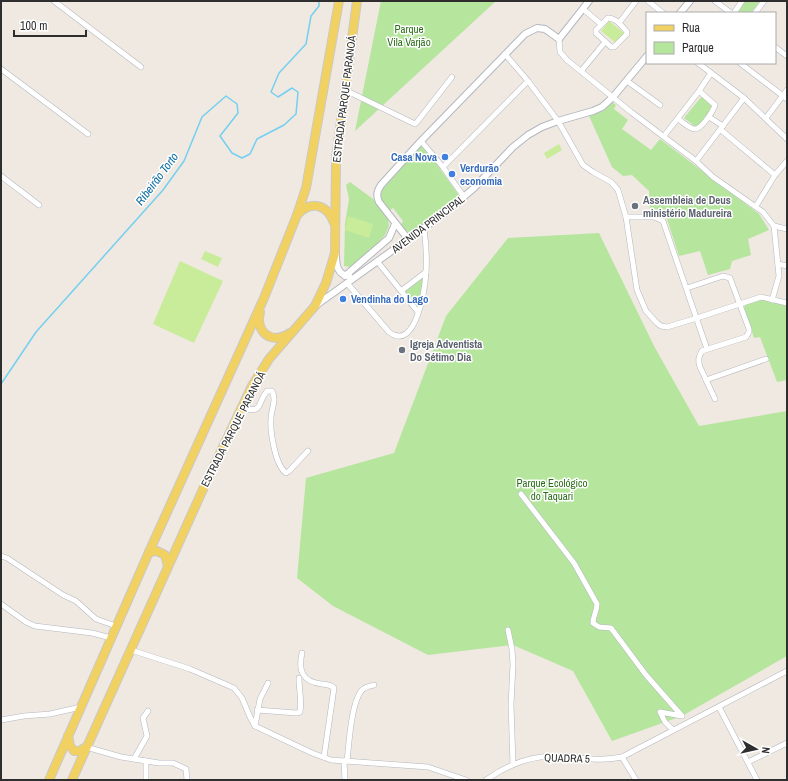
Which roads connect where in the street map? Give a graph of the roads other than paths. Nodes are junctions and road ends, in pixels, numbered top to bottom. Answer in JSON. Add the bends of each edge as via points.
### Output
{"nodes":[{"id":1,"x":54,"y":1,"type":"edge"},
{"id":2,"x":339,"y":1,"type":"edge"},
{"id":3,"x":357,"y":1,"type":"edge"},
{"id":4,"x":589,"y":1,"type":"edge"},
{"id":5,"x":636,"y":1,"type":"edge"},
{"id":6,"x":648,"y":1,"type":"edge"},
{"id":7,"x":690,"y":1,"type":"edge"},
{"id":8,"x":715,"y":1,"type":"edge"},
{"id":9,"x":742,"y":1,"type":"edge"},
{"id":10,"x":764,"y":1,"type":"edge"},
{"id":11,"x":583,"y":9,"type":"junction"},
{"id":12,"x":662,"y":12,"type":"edge"},
{"id":13,"x":681,"y":12,"type":"edge"},
{"id":14,"x":731,"y":12,"type":"edge"},
{"id":15,"x":733,"y":12,"type":"edge"},
{"id":16,"x":757,"y":12,"type":"edge"},
{"id":17,"x":619,"y":23,"type":"junction"},
{"id":18,"x":601,"y":24,"type":"junction"},
{"id":19,"x":559,"y":39,"type":"junction"},
{"id":20,"x":605,"y":42,"type":"junction"},
{"id":21,"x":776,"y":48,"type":"edge"},
{"id":22,"x":505,"y":54,"type":"junction"},
{"id":23,"x":787,"y":56,"type":"edge"},
{"id":24,"x":646,"y":57,"type":"edge"},
{"id":25,"x":699,"y":64,"type":"edge"},
{"id":26,"x":741,"y":64,"type":"edge"},
{"id":27,"x":141,"y":67,"type":"dead end"},
{"id":28,"x":1,"y":69,"type":"edge"},
{"id":29,"x":582,"y":70,"type":"junction"},
{"id":30,"x":711,"y":73,"type":"junction"},
{"id":31,"x":452,"y":77,"type":"dead end"},
{"id":32,"x":528,"y":81,"type":"junction"},
{"id":33,"x":627,"y":81,"type":"junction"},
{"id":34,"x":345,"y":90,"type":"junction"},
{"id":35,"x":787,"y":90,"type":"edge"},
{"id":36,"x":699,"y":91,"type":"junction"},
{"id":37,"x":613,"y":97,"type":"junction"},
{"id":38,"x":744,"y":98,"type":"junction"},
{"id":39,"x":785,"y":98,"type":"edge"},
{"id":40,"x":660,"y":105,"type":"dead end"},
{"id":41,"x":709,"y":117,"type":"junction"},
{"id":42,"x":766,"y":118,"type":"junction"},
{"id":43,"x":678,"y":119,"type":"junction"},
{"id":44,"x":558,"y":121,"type":"junction"},
{"id":45,"x":722,"y":128,"type":"junction"},
{"id":46,"x":88,"y":134,"type":"dead end"},
{"id":47,"x":664,"y":136,"type":"junction"},
{"id":48,"x":787,"y":139,"type":"edge"},
{"id":49,"x":422,"y":141,"type":"junction"},
{"id":50,"x":696,"y":161,"type":"junction"},
{"id":51,"x":787,"y":161,"type":"edge"},
{"id":52,"x":443,"y":167,"type":"junction"},
{"id":53,"x":775,"y":175,"type":"junction"},
{"id":54,"x":1,"y":176,"type":"edge"},
{"id":55,"x":464,"y":197,"type":"junction"},
{"id":56,"x":39,"y":205,"type":"dead end"},
{"id":57,"x":756,"y":206,"type":"junction"},
{"id":58,"x":297,"y":215,"type":"junction"},
{"id":59,"x":626,"y":217,"type":"junction"},
{"id":60,"x":395,"y":224,"type":"junction"},
{"id":61,"x":774,"y":226,"type":"junction"},
{"id":62,"x":336,"y":227,"type":"junction"},
{"id":63,"x":424,"y":229,"type":"junction"},
{"id":64,"x":787,"y":229,"type":"edge"},
{"id":65,"x":408,"y":239,"type":"junction"},
{"id":66,"x":335,"y":253,"type":"junction"},
{"id":67,"x":377,"y":261,"type":"junction"},
{"id":68,"x":778,"y":264,"type":"junction"},
{"id":69,"x":787,"y":266,"type":"edge"},
{"id":70,"x":426,"y":272,"type":"junction"},
{"id":71,"x":345,"y":276,"type":"junction"},
{"id":72,"x":355,"y":277,"type":"junction"},
{"id":73,"x":347,"y":283,"type":"junction"},
{"id":74,"x":687,"y":288,"type":"junction"},
{"id":75,"x":401,"y":291,"type":"junction"},
{"id":76,"x":264,"y":298,"type":"junction"},
{"id":77,"x":772,"y":300,"type":"junction"},
{"id":78,"x":787,"y":303,"type":"edge"},
{"id":79,"x":739,"y":304,"type":"junction"},
{"id":80,"x":315,"y":306,"type":"junction"},
{"id":81,"x":418,"y":312,"type":"junction"},
{"id":82,"x":697,"y":318,"type":"junction"},
{"id":83,"x":296,"y":329,"type":"junction"},
{"id":84,"x":707,"y":349,"type":"junction"},
{"id":85,"x":766,"y":359,"type":"dead end"},
{"id":86,"x":706,"y":380,"type":"junction"},
{"id":87,"x":715,"y":400,"type":"dead end"},
{"id":88,"x":241,"y":408,"type":"junction"},
{"id":89,"x":308,"y":451,"type":"dead end"},
{"id":90,"x":521,"y":494,"type":"dead end"},
{"id":91,"x":149,"y":552,"type":"junction"},
{"id":92,"x":1,"y":556,"type":"edge"},
{"id":93,"x":168,"y":566,"type":"junction"},
{"id":94,"x":1,"y":604,"type":"edge"},
{"id":95,"x":116,"y":626,"type":"junction"},
{"id":96,"x":508,"y":630,"type":"dead end"},
{"id":97,"x":111,"y":638,"type":"junction"},
{"id":98,"x":131,"y":650,"type":"junction"},
{"id":99,"x":302,"y":653,"type":"dead end"},
{"id":100,"x":787,"y":671,"type":"edge"},
{"id":101,"x":299,"y":678,"type":"dead end"},
{"id":102,"x":268,"y":683,"type":"dead end"},
{"id":103,"x":374,"y":685,"type":"dead end"},
{"id":104,"x":81,"y":706,"type":"junction"},
{"id":105,"x":719,"y":707,"type":"junction"},
{"id":106,"x":257,"y":710,"type":"junction"},
{"id":107,"x":148,"y":711,"type":"dead end"},
{"id":108,"x":1,"y":720,"type":"edge"},
{"id":109,"x":255,"y":726,"type":"junction"},
{"id":110,"x":673,"y":730,"type":"junction"},
{"id":111,"x":68,"y":735,"type":"junction"},
{"id":112,"x":787,"y":743,"type":"edge"},
{"id":113,"x":86,"y":748,"type":"junction"},
{"id":114,"x":324,"y":757,"type":"junction"},
{"id":115,"x":622,"y":757,"type":"junction"},
{"id":116,"x":134,"y":759,"type":"junction"},
{"id":117,"x":146,"y":761,"type":"junction"},
{"id":118,"x":346,"y":761,"type":"junction"},
{"id":119,"x":748,"y":762,"type":"junction"},
{"id":120,"x":513,"y":764,"type":"junction"},
{"id":121,"x":49,"y":780,"type":"edge"},
{"id":122,"x":72,"y":780,"type":"edge"},
{"id":123,"x":146,"y":780,"type":"edge"},
{"id":124,"x":187,"y":780,"type":"edge"},
{"id":125,"x":345,"y":780,"type":"edge"},
{"id":126,"x":466,"y":780,"type":"edge"},
{"id":127,"x":486,"y":780,"type":"edge"},
{"id":128,"x":636,"y":780,"type":"edge"},
{"id":129,"x":758,"y":780,"type":"edge"}],
"edges":[{"from":1,"to":27,"type":"street"},
{"from":2,"to":58,"type":"main road","name":"ESTRADA PARQUE PARANOÁ","via":[[306,188]]},
{"from":3,"to":34,"type":"main road","name":"ESTRADA PARQUE PARANOÁ"},
{"from":4,"to":11,"type":"street"},
{"from":5,"to":17,"type":"street"},
{"from":6,"to":12,"type":"street"},
{"from":7,"to":13,"type":"street"},
{"from":8,"to":14,"type":"street"},
{"from":9,"to":15,"type":"street"},
{"from":10,"to":16,"type":"street"},
{"from":11,"to":18,"type":"street"},
{"from":11,"to":19,"type":"street"},
{"from":17,"to":18,"type":"street","via":[[610,17]]},
{"from":17,"to":20,"type":"street","via":[[627,33],[614,47]]},
{"from":18,"to":20,"type":"street","via":[[596,33]]},
{"from":19,"to":22,"type":"street","via":[[545,29],[537,28],[525,34]]},
{"from":19,"to":29,"type":"street","via":[[560,52]]},
{"from":20,"to":29,"type":"street"},
{"from":21,"to":23,"type":"street"},
{"from":22,"to":32,"type":"street"},
{"from":22,"to":49,"type":"street"},
{"from":24,"to":33,"type":"street","name":"AVENIDA PRINCIPAL"},
{"from":25,"to":30,"type":"street"},
{"from":26,"to":39,"type":"street"},
{"from":28,"to":46,"type":"street"},
{"from":29,"to":37,"type":"street"},
{"from":30,"to":36,"type":"street"},
{"from":30,"to":38,"type":"street"},
{"from":31,"to":34,"type":"street","via":[[415,124]]},
{"from":32,"to":44,"type":"street"},
{"from":32,"to":52,"type":"street"},
{"from":33,"to":37,"type":"street","name":"AVENIDA PRINCIPAL"},
{"from":33,"to":40,"type":"street"},
{"from":34,"to":62,"type":"main road","name":"ESTRADA PARQUE PARANOÁ","via":[[336,159]]},
{"from":35,"to":39,"type":"street"},
{"from":36,"to":41,"type":"street","via":[[715,105]]},
{"from":36,"to":43,"type":"street"},
{"from":37,"to":44,"type":"street","name":"AVENIDA PRINCIPAL","via":[[598,110]]},
{"from":37,"to":47,"type":"street"},
{"from":38,"to":42,"type":"street"},
{"from":38,"to":45,"type":"street"},
{"from":39,"to":42,"type":"street"},
{"from":41,"to":43,"type":"street","via":[[700,128],[695,129]]},
{"from":41,"to":45,"type":"street"},
{"from":42,"to":48,"type":"street"},
{"from":43,"to":47,"type":"street"},
{"from":44,"to":55,"type":"street","name":"AVENIDA PRINCIPAL","via":[[535,130],[513,147]]},
{"from":44,"to":59,"type":"street","via":[[583,165],[611,182],[618,190]]},
{"from":45,"to":50,"type":"street"},
{"from":45,"to":53,"type":"street"},
{"from":47,"to":50,"type":"street"},
{"from":49,"to":52,"type":"street"},
{"from":49,"to":60,"type":"street","via":[[378,191],[379,202]]},
{"from":50,"to":57,"type":"street","via":[[729,189]]},
{"from":51,"to":53,"type":"street"},
{"from":52,"to":55,"type":"street"},
{"from":53,"to":57,"type":"street"},
{"from":54,"to":56,"type":"street"},
{"from":55,"to":63,"type":"street","name":"AVENIDA PRINCIPAL"},
{"from":57,"to":61,"type":"street"},
{"from":58,"to":62,"type":"main road","via":[[304,208],[320,206],[330,213]]},
{"from":58,"to":76,"type":"main road","name":"ESTRADA PARQUE PARANOÁ"},
{"from":59,"to":74,"type":"street","via":[[654,217],[663,220]]},
{"from":59,"to":82,"type":"street","via":[[637,290],[650,316],[661,326],[667,327]]},
{"from":60,"to":65,"type":"street"},
{"from":60,"to":71,"type":"street","via":[[389,238]]},
{"from":61,"to":64,"type":"street"},
{"from":61,"to":68,"type":"street"},
{"from":62,"to":66,"type":"main road","name":"ESTRADA PARQUE PARANOÁ"},
{"from":63,"to":65,"type":"street","name":"AVENIDA PRINCIPAL"},
{"from":63,"to":70,"type":"street","via":[[427,250]]},
{"from":65,"to":67,"type":"street","name":"AVENIDA PRINCIPAL"},
{"from":66,"to":71,"type":"street","via":[[336,266]]},
{"from":66,"to":80,"type":"main road","name":"ESTRADA PARQUE PARANOÁ","via":[[326,283]]},
{"from":67,"to":72,"type":"street","name":"AVENIDA PRINCIPAL"},
{"from":67,"to":75,"type":"street"},
{"from":68,"to":69,"type":"street"},
{"from":68,"to":77,"type":"street","via":[[778,281]]},
{"from":70,"to":75,"type":"street"},
{"from":70,"to":81,"type":"street"},
{"from":71,"to":72,"type":"street"},
{"from":72,"to":73,"type":"street","name":"AVENIDA PRINCIPAL"},
{"from":73,"to":80,"type":"street","name":"AVENIDA PRINCIPAL"},
{"from":73,"to":81,"type":"street","via":[[392,334],[402,336],[410,331]]},
{"from":74,"to":79,"type":"street","via":[[728,276]]},
{"from":74,"to":82,"type":"street"},
{"from":75,"to":81,"type":"street"},
{"from":76,"to":83,"type":"main road","via":[[259,323],[264,334],[280,338]]},
{"from":76,"to":91,"type":"main road","name":"ESTRADA PARQUE PARANOÁ"},
{"from":77,"to":78,"type":"street"},
{"from":77,"to":79,"type":"street","via":[[761,297]]},
{"from":79,"to":82,"type":"street"},
{"from":79,"to":84,"type":"street","via":[[748,335]]},
{"from":80,"to":83,"type":"main road","name":"ESTRADA PARQUE PARANOÁ"},
{"from":82,"to":84,"type":"street"},
{"from":83,"to":88,"type":"main road","name":"ESTRADA PARQUE PARANOÁ","via":[[269,359]]},
{"from":84,"to":86,"type":"street","via":[[702,351],[698,361]]},
{"from":85,"to":86,"type":"street"},
{"from":86,"to":87,"type":"street"},
{"from":88,"to":89,"type":"street","via":[[255,410],[267,391],[272,391],[275,396],[271,418],[272,430],[282,470],[286,473],[289,471]]},
{"from":88,"to":93,"type":"main road","name":"ESTRADA PARQUE PARANOÁ"},
{"from":90,"to":110,"type":"street","via":[[574,563],[597,604],[593,623],[599,627],[610,628],[682,716],[660,712]]},
{"from":91,"to":93,"type":"main road","via":[[157,551],[165,555]]},
{"from":91,"to":95,"type":"main road","name":"ESTRADA PARQUE PARANOÁ"},
{"from":92,"to":95,"type":"street","via":[[76,601],[96,619]]},
{"from":93,"to":98,"type":"main road","name":"ESTRADA PARQUE PARANOÁ"},
{"from":94,"to":97,"type":"street","via":[[35,626]]},
{"from":95,"to":97,"type":"main road","name":"ESTRADA PARQUE PARANOÁ"},
{"from":96,"to":120,"type":"street","via":[[513,664]]},
{"from":97,"to":104,"type":"main road","name":"ESTRADA PARQUE PARANOÁ"},
{"from":98,"to":109,"type":"street","via":[[234,688],[242,698]]},
{"from":98,"to":113,"type":"main road","name":"ESTRADA PARQUE PARANOÁ"},
{"from":99,"to":114,"type":"street","via":[[300,666],[308,680],[334,688]]},
{"from":100,"to":105,"type":"street"},
{"from":101,"to":106,"type":"street","via":[[302,704],[300,712]]},
{"from":102,"to":106,"type":"street"},
{"from":103,"to":118,"type":"street","via":[[361,691],[355,705]]},
{"from":104,"to":108,"type":"street","via":[[50,714]]},
{"from":104,"to":111,"type":"main road","name":"ESTRADA PARQUE PARANOÁ"},
{"from":105,"to":110,"type":"street"},
{"from":105,"to":119,"type":"street"},
{"from":106,"to":109,"type":"street"},
{"from":107,"to":116,"type":"street","via":[[143,718],[146,739]]},
{"from":109,"to":114,"type":"street"},
{"from":110,"to":115,"type":"street"},
{"from":111,"to":113,"type":"main road","via":[[72,749],[77,752]]},
{"from":111,"to":121,"type":"main road","name":"ESTRADA PARQUE PARANOÁ"},
{"from":112,"to":119,"type":"street"},
{"from":113,"to":116,"type":"street"},
{"from":113,"to":122,"type":"main road","name":"ESTRADA PARQUE PARANOÁ"},
{"from":114,"to":118,"type":"street"},
{"from":115,"to":120,"type":"street","name":"QUADRA 5","via":[[607,760],[549,756]]},
{"from":115,"to":128,"type":"street"},
{"from":116,"to":117,"type":"street"},
{"from":117,"to":123,"type":"street"},
{"from":117,"to":124,"type":"street","via":[[173,763],[183,767],[186,769]]},
{"from":118,"to":125,"type":"street"},
{"from":118,"to":126,"type":"street","via":[[428,767]]},
{"from":119,"to":129,"type":"street"},
{"from":120,"to":127,"type":"street","name":"QUADRA 5"}]}
